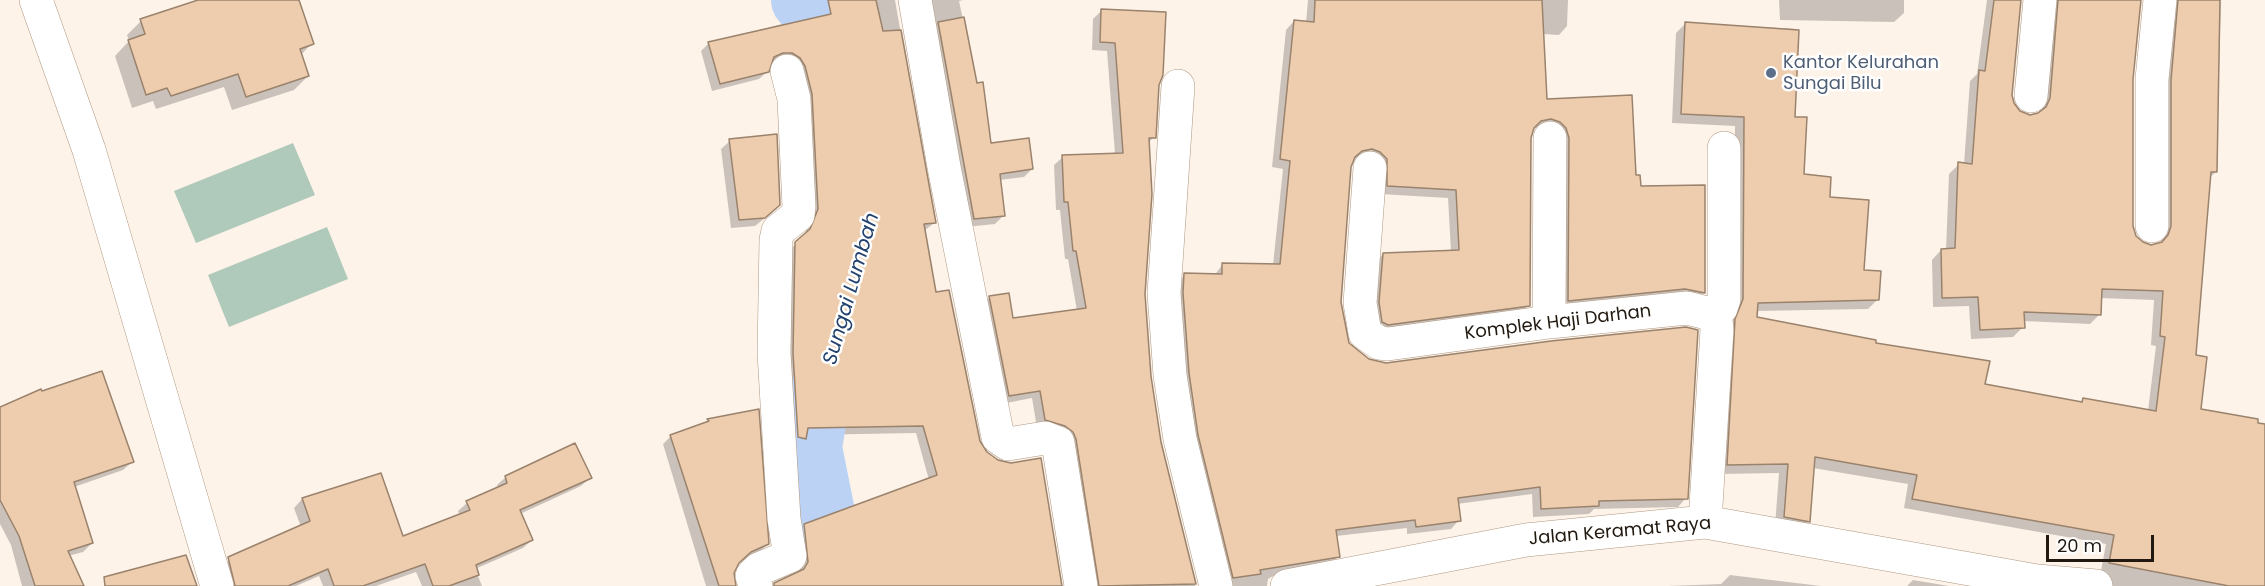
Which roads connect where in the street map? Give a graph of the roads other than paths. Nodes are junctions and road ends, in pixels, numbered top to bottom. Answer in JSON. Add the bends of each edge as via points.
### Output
{"nodes":[{"id":1,"x":36,"y":0,"type":"edge"},
{"id":2,"x":915,"y":0,"type":"edge"},
{"id":3,"x":2040,"y":0,"type":"edge"},
{"id":4,"x":2160,"y":0,"type":"edge"},
{"id":5,"x":787,"y":71,"type":"dead end"},
{"id":6,"x":1178,"y":86,"type":"dead end"},
{"id":7,"x":2031,"y":96,"type":"dead end"},
{"id":8,"x":1550,"y":138,"type":"dead end"},
{"id":9,"x":1724,"y":148,"type":"dead end"},
{"id":10,"x":1370,"y":168,"type":"dead end"},
{"id":11,"x":2152,"y":226,"type":"dead end"},
{"id":12,"x":1711,"y":314,"type":"junction"},
{"id":13,"x":1550,"y":322,"type":"junction"},
{"id":14,"x":1706,"y":522,"type":"junction"},
{"id":15,"x":217,"y":586,"type":"edge"},
{"id":16,"x":756,"y":586,"type":"edge"},
{"id":17,"x":1081,"y":586,"type":"edge"},
{"id":18,"x":1216,"y":586,"type":"edge"},
{"id":19,"x":1287,"y":586,"type":"edge"},
{"id":20,"x":2096,"y":586,"type":"edge"}],
"edges":[{"from":1,"to":15,"type":"street","via":[[89,150]]},
{"from":2,"to":17,"type":"street","via":[[998,437],[1008,444],[1045,438],[1058,443]]},
{"from":3,"to":7,"type":"street"},
{"from":4,"to":11,"type":"street","via":[[2152,79]]},
{"from":5,"to":16,"type":"street","via":[[794,99],[799,207],[798,215],[778,231],[776,240],[774,353],[784,519],[790,556],[759,569],[752,576]]},
{"from":6,"to":18,"type":"street","via":[[1164,293],[1170,375],[1180,439]]},
{"from":8,"to":13,"type":"street"},
{"from":9,"to":12,"type":"street","via":[[1724,299]]},
{"from":10,"to":13,"type":"street","name":"Komplek Haji Darhan","via":[[1360,303],[1365,333],[1373,340],[1388,344]]},
{"from":12,"to":13,"type":"street","name":"Komplek Haji Darhan","via":[[1687,308]]},
{"from":12,"to":14,"type":"street","via":[[1717,330]]},
{"from":14,"to":19,"type":"street","name":"Jalan Keramat Raya","via":[[1526,540]]},
{"from":14,"to":20,"type":"street","name":"Jalan Keramat Raya","via":[[2037,581]]}]}
